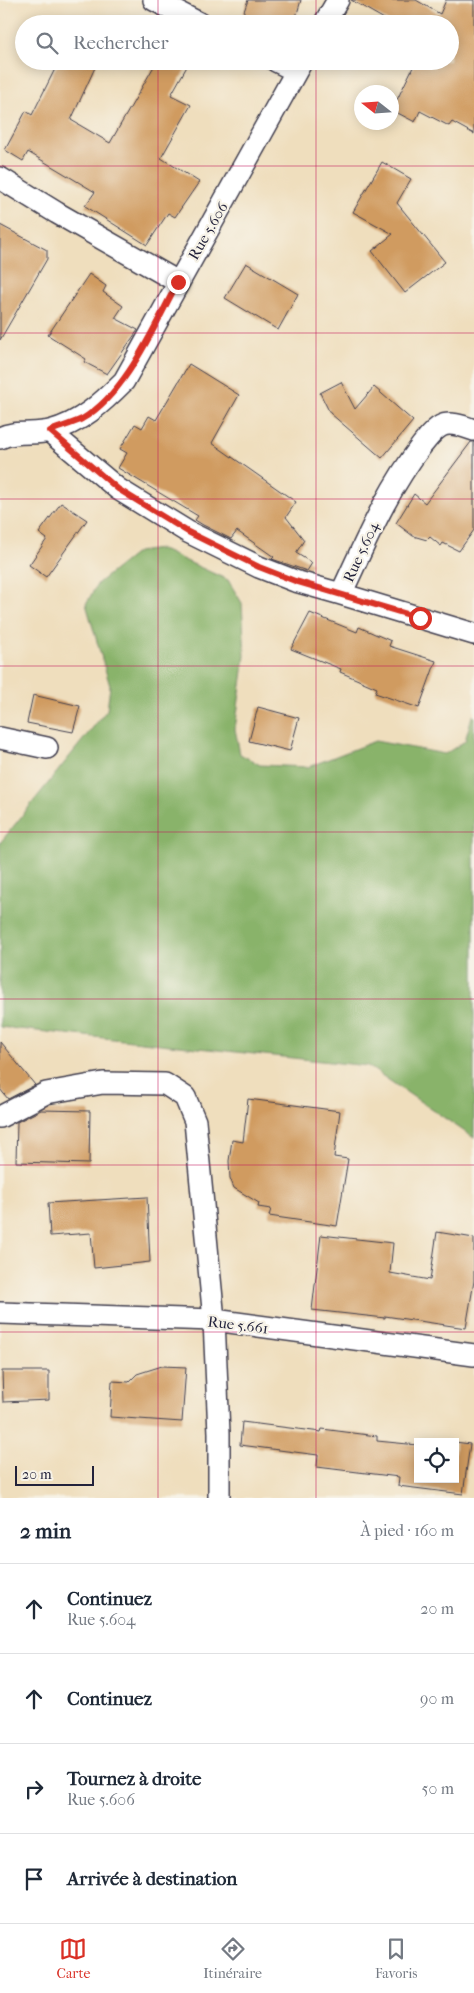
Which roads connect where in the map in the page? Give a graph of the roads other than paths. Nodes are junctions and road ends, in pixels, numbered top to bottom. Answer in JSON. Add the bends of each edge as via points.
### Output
{"nodes":[{"id":1,"x":154,"y":0,"type":"edge"},
{"id":2,"x":338,"y":0,"type":"edge"},
{"id":3,"x":183,"y":15,"type":"edge"},
{"id":4,"x":329,"y":15,"type":"edge"},
{"id":5,"x":297,"y":70,"type":"edge"},
{"id":6,"x":0,"y":178,"type":"edge"},
{"id":7,"x":178,"y":282,"type":"junction"},
{"id":8,"x":474,"y":430,"type":"edge"},
{"id":9,"x":50,"y":431,"type":"junction"},
{"id":10,"x":0,"y":438,"type":"edge"},
{"id":11,"x":341,"y":594,"type":"junction"},
{"id":12,"x":474,"y":634,"type":"edge"},
{"id":13,"x":0,"y":738,"type":"edge"},
{"id":14,"x":47,"y":748,"type":"dead end"},
{"id":15,"x":0,"y":1117,"type":"edge"},
{"id":16,"x":0,"y":1313,"type":"edge"},
{"id":17,"x":214,"y":1320,"type":"junction"},
{"id":18,"x":474,"y":1355,"type":"edge"},
{"id":19,"x":219,"y":1498,"type":"edge"}],
"edges":[{"from":1,"to":3,"type":"street"},
{"from":2,"to":4,"type":"street"},
{"from":5,"to":7,"type":"street","name":"Rue 5.606"},
{"from":6,"to":7,"type":"street"},
{"from":7,"to":9,"type":"street","name":"Rue 5.606","via":[[124,381],[82,419]]},
{"from":8,"to":11,"type":"street","name":"Rue 5.604","via":[[450,424],[433,431],[405,468]]},
{"from":9,"to":10,"type":"street","name":"Rue 5.606","via":[[9,434]]},
{"from":9,"to":11,"type":"street","via":[[118,489],[188,532],[259,567]]},
{"from":11,"to":12,"type":"street","name":"Rue 5.604"},
{"from":13,"to":14,"type":"street"},
{"from":15,"to":17,"type":"street","via":[[46,1093],[103,1083],[165,1084],[185,1097],[196,1120]]},
{"from":16,"to":17,"type":"street","name":"Rue 5.661"},
{"from":17,"to":18,"type":"street","name":"Rue 5.661"},
{"from":17,"to":19,"type":"street"}]}
